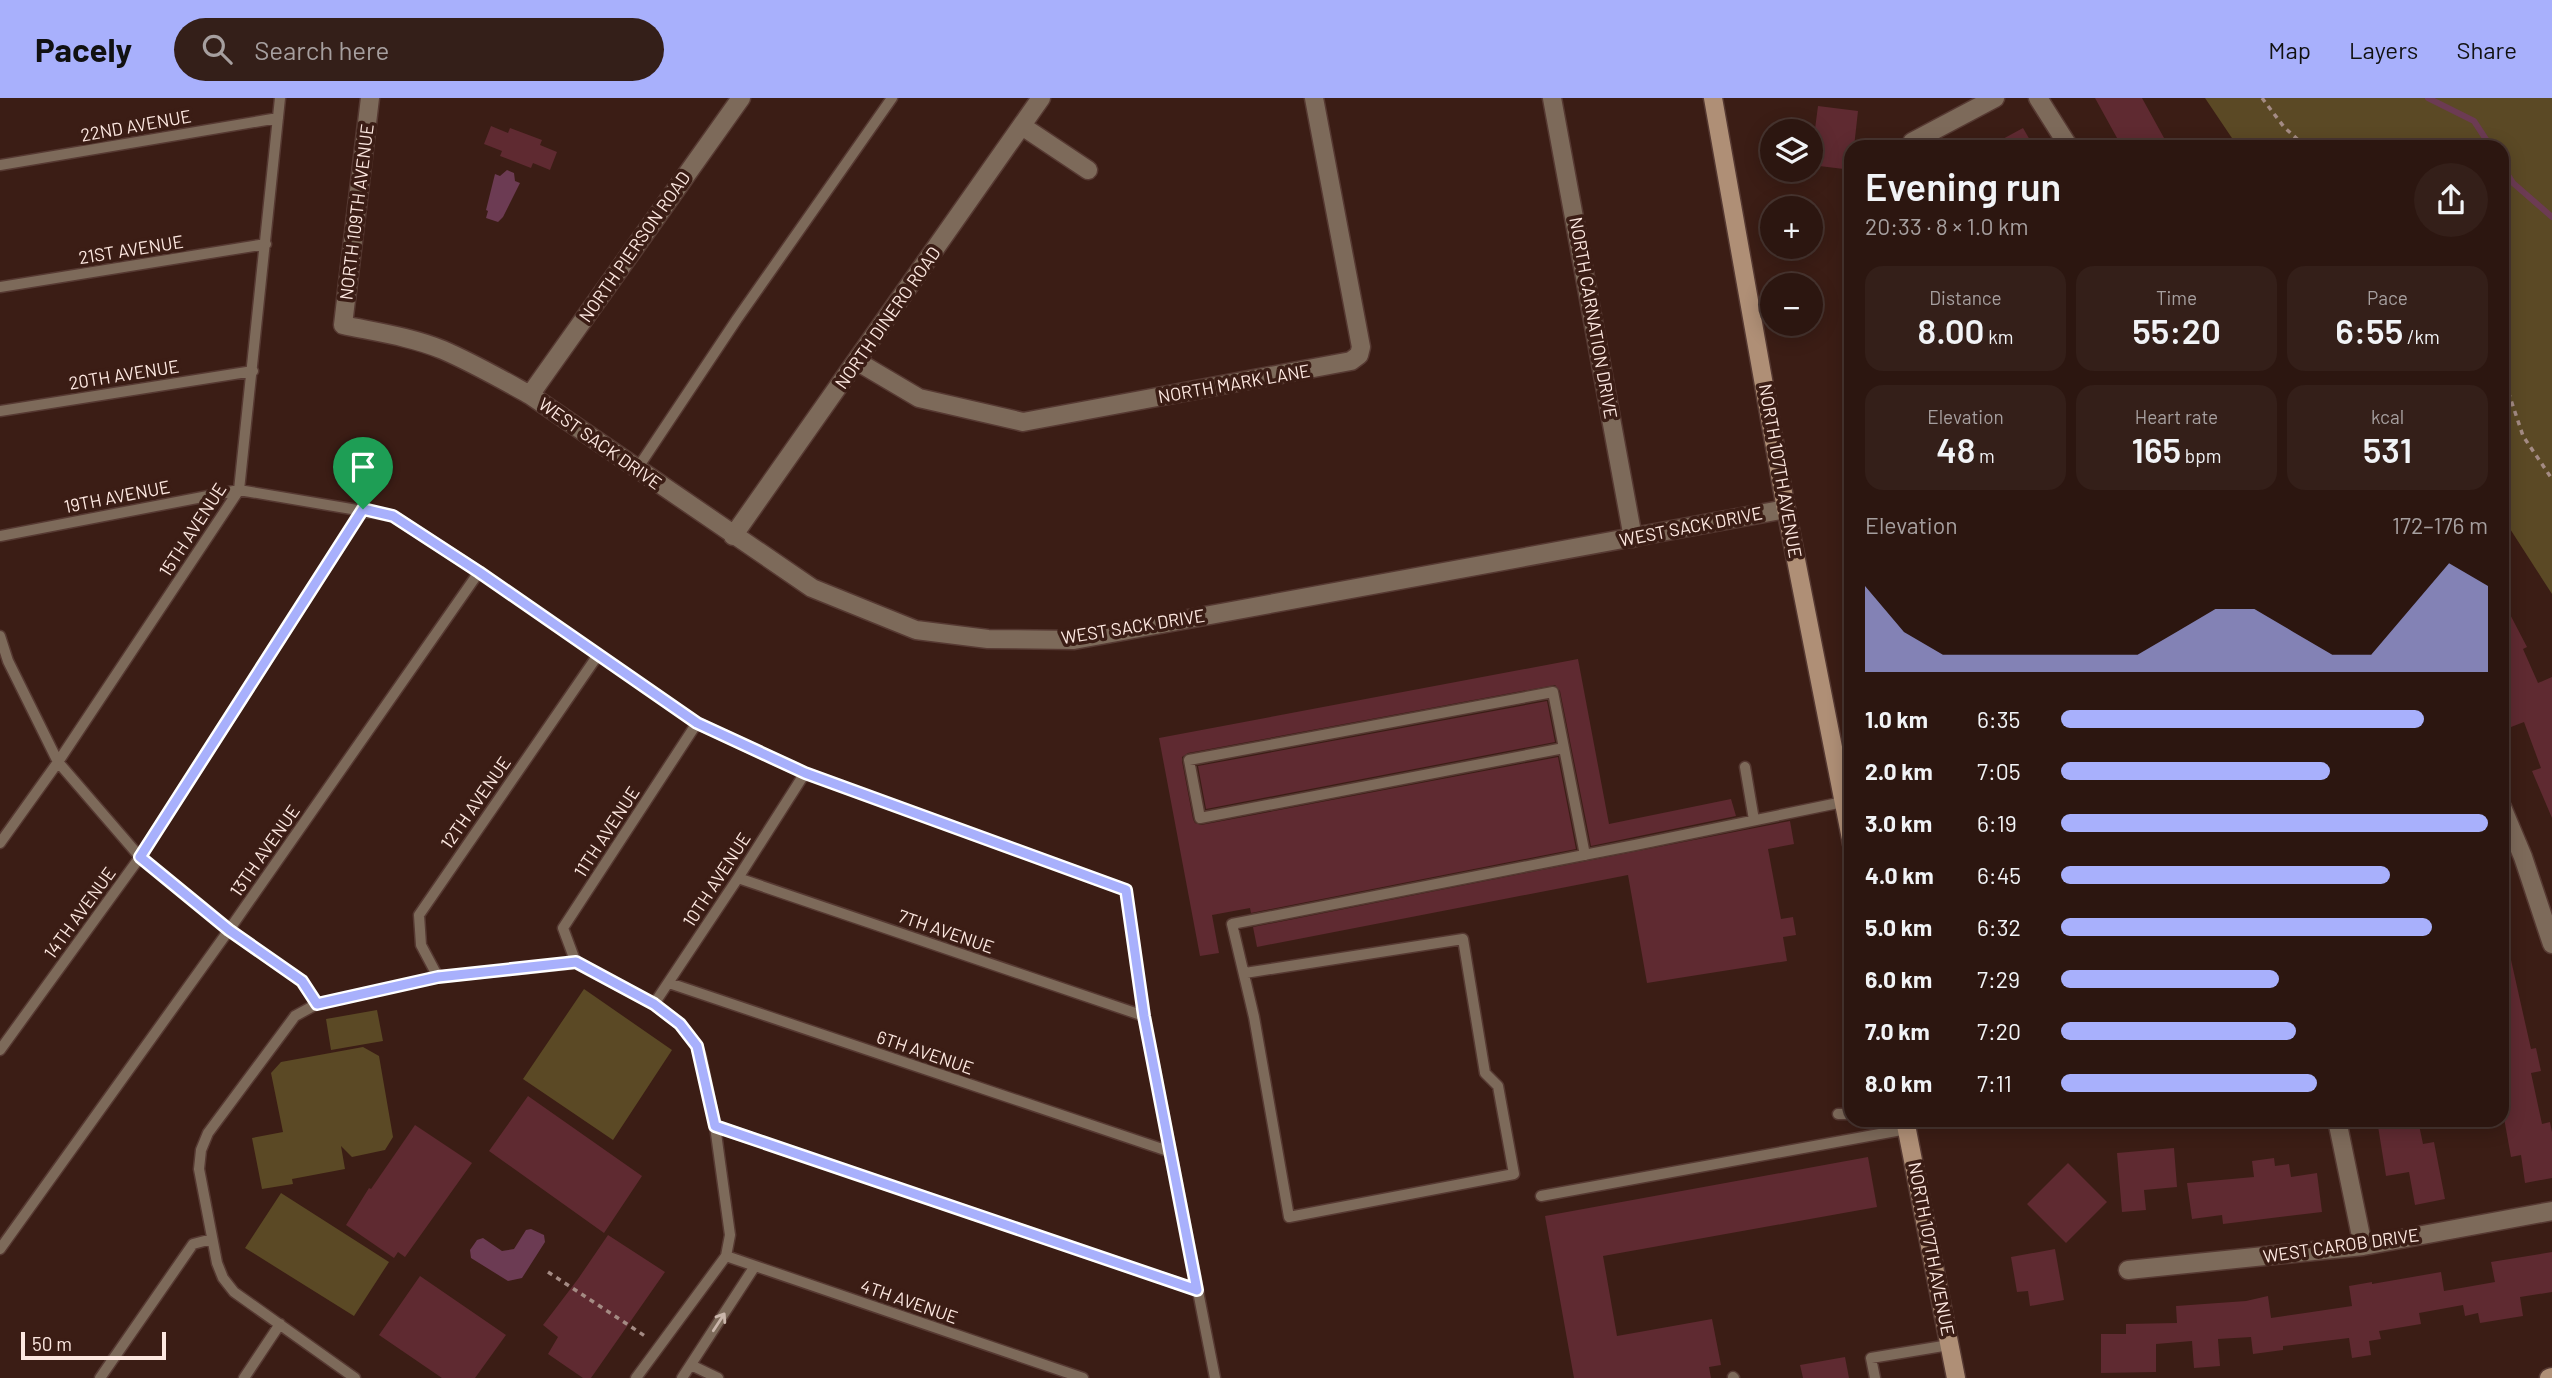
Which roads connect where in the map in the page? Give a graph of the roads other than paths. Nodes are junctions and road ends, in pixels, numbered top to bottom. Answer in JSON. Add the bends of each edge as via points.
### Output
{"nodes":[{"id":1,"x":280,"y":98,"type":"edge"},
{"id":2,"x":370,"y":98,"type":"edge"},
{"id":3,"x":741,"y":98,"type":"edge"},
{"id":4,"x":892,"y":98,"type":"edge"},
{"id":5,"x":1041,"y":98,"type":"edge"},
{"id":6,"x":1314,"y":98,"type":"edge"},
{"id":7,"x":1552,"y":98,"type":"edge"},
{"id":8,"x":1713,"y":98,"type":"edge"},
{"id":9,"x":1995,"y":98,"type":"edge"},
{"id":10,"x":2038,"y":98,"type":"edge"},
{"id":11,"x":278,"y":118,"type":"junction"},
{"id":12,"x":1022,"y":126,"type":"junction"},
{"id":13,"x":1916,"y":140,"type":"edge"},
{"id":14,"x":2065,"y":140,"type":"edge"},
{"id":15,"x":0,"y":165,"type":"edge"},
{"id":16,"x":1088,"y":170,"type":"dead end"},
{"id":17,"x":266,"y":244,"type":"junction"},
{"id":18,"x":0,"y":287,"type":"edge"},
{"id":19,"x":343,"y":325,"type":"joint"},
{"id":20,"x":858,"y":362,"type":"junction"},
{"id":21,"x":253,"y":371,"type":"junction"},
{"id":22,"x":530,"y":395,"type":"junction"},
{"id":23,"x":0,"y":411,"type":"edge"},
{"id":24,"x":637,"y":470,"type":"junction"},
{"id":25,"x":239,"y":490,"type":"junction"},
{"id":26,"x":363,"y":509,"type":"junction"},
{"id":27,"x":1786,"y":509,"type":"junction"},
{"id":28,"x":0,"y":536,"type":"edge"},
{"id":29,"x":733,"y":536,"type":"junction"},
{"id":30,"x":1633,"y":538,"type":"junction"},
{"id":31,"x":479,"y":572,"type":"junction"},
{"id":32,"x":0,"y":636,"type":"edge"},
{"id":33,"x":598,"y":655,"type":"junction"},
{"id":34,"x":697,"y":723,"type":"junction"},
{"id":35,"x":1564,"y":748,"type":"junction"},
{"id":36,"x":58,"y":762,"type":"junction"},
{"id":37,"x":1745,"y":767,"type":"dead end"},
{"id":38,"x":805,"y":773,"type":"junction"},
{"id":39,"x":1843,"y":802,"type":"junction"},
{"id":40,"x":1844,"y":807,"type":"edge"},
{"id":41,"x":1755,"y":820,"type":"junction"},
{"id":42,"x":2509,"y":823,"type":"edge"},
{"id":43,"x":0,"y":843,"type":"edge"},
{"id":44,"x":1585,"y":855,"type":"junction"},
{"id":45,"x":140,"y":857,"type":"junction"},
{"id":46,"x":738,"y":878,"type":"junction"},
{"id":47,"x":229,"y":930,"type":"junction"},
{"id":48,"x":2552,"y":944,"type":"edge"},
{"id":49,"x":576,"y":962,"type":"junction"},
{"id":50,"x":1245,"y":974,"type":"junction"},
{"id":51,"x":438,"y":977,"type":"junction"},
{"id":52,"x":669,"y":983,"type":"junction"},
{"id":53,"x":317,"y":1004,"type":"junction"},
{"id":54,"x":654,"y":1004,"type":"junction"},
{"id":55,"x":1144,"y":1016,"type":"junction"},
{"id":56,"x":0,"y":1049,"type":"edge"},
{"id":57,"x":1838,"y":1114,"type":"dead end"},
{"id":58,"x":1844,"y":1114,"type":"edge"},
{"id":59,"x":715,"y":1126,"type":"junction"},
{"id":60,"x":1896,"y":1127,"type":"edge"},
{"id":61,"x":1906,"y":1127,"type":"edge"},
{"id":62,"x":2338,"y":1127,"type":"edge"},
{"id":63,"x":1171,"y":1152,"type":"junction"},
{"id":64,"x":1541,"y":1196,"type":"dead end"},
{"id":65,"x":2552,"y":1211,"type":"edge"},
{"id":66,"x":212,"y":1239,"type":"junction"},
{"id":67,"x":2363,"y":1246,"type":"junction"},
{"id":68,"x":0,"y":1249,"type":"edge"},
{"id":69,"x":726,"y":1256,"type":"junction"},
{"id":70,"x":755,"y":1266,"type":"junction"},
{"id":71,"x":2128,"y":1270,"type":"dead end"},
{"id":72,"x":1197,"y":1290,"type":"junction"},
{"id":73,"x":280,"y":1324,"type":"junction"},
{"id":74,"x":1950,"y":1345,"type":"junction"},
{"id":75,"x":691,"y":1365,"type":"junction"},
{"id":76,"x":100,"y":1378,"type":"edge"},
{"id":77,"x":244,"y":1378,"type":"edge"},
{"id":78,"x":355,"y":1378,"type":"edge"},
{"id":79,"x":636,"y":1378,"type":"edge"},
{"id":80,"x":682,"y":1378,"type":"edge"},
{"id":81,"x":718,"y":1378,"type":"edge"},
{"id":82,"x":1083,"y":1378,"type":"edge"},
{"id":83,"x":1215,"y":1378,"type":"edge"},
{"id":84,"x":1875,"y":1378,"type":"edge"},
{"id":85,"x":1956,"y":1378,"type":"edge"}],
"edges":[{"from":1,"to":11,"type":"lane","name":"15TH AVENUE"},
{"from":2,"to":19,"type":"street","name":"NORTH 109TH AVENUE"},
{"from":3,"to":22,"type":"street","name":"NORTH PIERSON ROAD"},
{"from":4,"to":24,"type":"lane"},
{"from":5,"to":12,"type":"street","name":"NORTH DINERO ROAD"},
{"from":6,"to":20,"type":"street","name":"NORTH MARK LANE","via":[[1361,347],[1351,361],[1023,422],[919,398]]},
{"from":7,"to":30,"type":"street","name":"NORTH CARNATION DRIVE"},
{"from":8,"to":27,"type":"main road","name":"NORTH 107TH AVENUE"},
{"from":9,"to":13,"type":"street"},
{"from":10,"to":14,"type":"street"},
{"from":11,"to":15,"type":"lane","name":"22ND AVENUE"},
{"from":11,"to":17,"type":"lane","name":"15TH AVENUE"},
{"from":12,"to":16,"type":"street"},
{"from":12,"to":20,"type":"street","name":"NORTH DINERO ROAD"},
{"from":17,"to":18,"type":"lane","name":"21ST AVENUE"},
{"from":17,"to":21,"type":"lane","name":"15TH AVENUE"},
{"from":19,"to":22,"type":"street","name":"WEST SACK DRIVE","via":[[441,349]]},
{"from":20,"to":29,"type":"street","name":"NORTH DINERO ROAD"},
{"from":21,"to":23,"type":"lane","name":"20TH AVENUE"},
{"from":21,"to":25,"type":"lane","name":"15TH AVENUE"},
{"from":22,"to":24,"type":"street","name":"WEST SACK DRIVE"},
{"from":24,"to":29,"type":"street","name":"WEST SACK DRIVE"},
{"from":25,"to":26,"type":"lane","name":"19TH AVENUE"},
{"from":25,"to":28,"type":"lane","name":"19TH AVENUE"},
{"from":25,"to":36,"type":"lane","name":"15TH AVENUE"},
{"from":26,"to":31,"type":"lane","name":"19TH AVENUE","via":[[393,516]]},
{"from":26,"to":45,"type":"lane","name":"14TH AVENUE"},
{"from":27,"to":30,"type":"street","name":"WEST SACK DRIVE"},
{"from":27,"to":39,"type":"main road","name":"NORTH 107TH AVENUE"},
{"from":29,"to":30,"type":"street","name":"WEST SACK DRIVE","via":[[812,588],[916,630],[988,639],[1074,640]]},
{"from":31,"to":33,"type":"lane","name":"19TH AVENUE"},
{"from":31,"to":47,"type":"lane","name":"13TH AVENUE"},
{"from":32,"to":36,"type":"lane"},
{"from":33,"to":34,"type":"lane","name":"19TH AVENUE"},
{"from":33,"to":51,"type":"lane","name":"12TH AVENUE","via":[[419,915],[421,945]]},
{"from":34,"to":38,"type":"lane","name":"19TH AVENUE"},
{"from":34,"to":49,"type":"lane","name":"11TH AVENUE","via":[[563,929]]},
{"from":35,"to":35,"type":"lane","via":[[1553,692],[1189,760],[1200,818]]},
{"from":35,"to":44,"type":"lane"},
{"from":36,"to":43,"type":"lane","name":"15TH AVENUE"},
{"from":36,"to":45,"type":"lane"},
{"from":37,"to":41,"type":"lane"},
{"from":38,"to":46,"type":"lane","name":"10TH AVENUE"},
{"from":38,"to":55,"type":"lane","name":"19TH AVENUE","via":[[1126,890]]},
{"from":39,"to":40,"type":"main road","name":"NORTH 107TH AVENUE"},
{"from":39,"to":41,"type":"lane"},
{"from":41,"to":44,"type":"lane"},
{"from":42,"to":48,"type":"street"},
{"from":44,"to":50,"type":"lane","via":[[1232,924]]},
{"from":45,"to":47,"type":"lane"},
{"from":45,"to":56,"type":"lane","name":"14TH AVENUE"},
{"from":46,"to":52,"type":"lane","name":"10TH AVENUE"},
{"from":46,"to":55,"type":"lane","name":"7TH AVENUE"},
{"from":47,"to":53,"type":"lane","via":[[302,981]]},
{"from":47,"to":68,"type":"lane","name":"13TH AVENUE"},
{"from":49,"to":51,"type":"lane"},
{"from":49,"to":54,"type":"lane"},
{"from":50,"to":50,"type":"lane","via":[[1289,1217],[1514,1174],[1498,1086],[1485,1073],[1463,939]]},
{"from":51,"to":53,"type":"lane"},
{"from":52,"to":54,"type":"lane","name":"10TH AVENUE"},
{"from":52,"to":63,"type":"lane","name":"6TH AVENUE"},
{"from":53,"to":66,"type":"lane","via":[[295,1016],[208,1133],[199,1170]]},
{"from":54,"to":59,"type":"lane","via":[[680,1024],[697,1046]]},
{"from":55,"to":63,"type":"lane"},
{"from":57,"to":58,"type":"lane"},
{"from":59,"to":69,"type":"lane","via":[[730,1235]]},
{"from":59,"to":72,"type":"lane"},
{"from":60,"to":64,"type":"lane"},
{"from":61,"to":74,"type":"main road","name":"NORTH 107TH AVENUE"},
{"from":62,"to":67,"type":"street"},
{"from":63,"to":72,"type":"lane"},
{"from":65,"to":67,"type":"street","name":"WEST CAROB DRIVE"},
{"from":66,"to":73,"type":"lane","via":[[223,1278],[234,1292]]},
{"from":66,"to":76,"type":"lane","via":[[193,1244]]},
{"from":67,"to":71,"type":"street","name":"WEST CAROB DRIVE"},
{"from":69,"to":70,"type":"lane","name":"4TH AVENUE"},
{"from":69,"to":79,"type":"lane"},
{"from":75,"to":70,"type":"lane","one_way":true},
{"from":70,"to":82,"type":"lane","name":"4TH AVENUE"},
{"from":72,"to":83,"type":"lane"},
{"from":73,"to":77,"type":"lane"},
{"from":73,"to":78,"type":"lane"},
{"from":74,"to":84,"type":"lane","via":[[1871,1358]]},
{"from":74,"to":85,"type":"main road","name":"NORTH 107TH AVENUE"},
{"from":75,"to":80,"type":"lane"},
{"from":75,"to":81,"type":"lane"}]}
